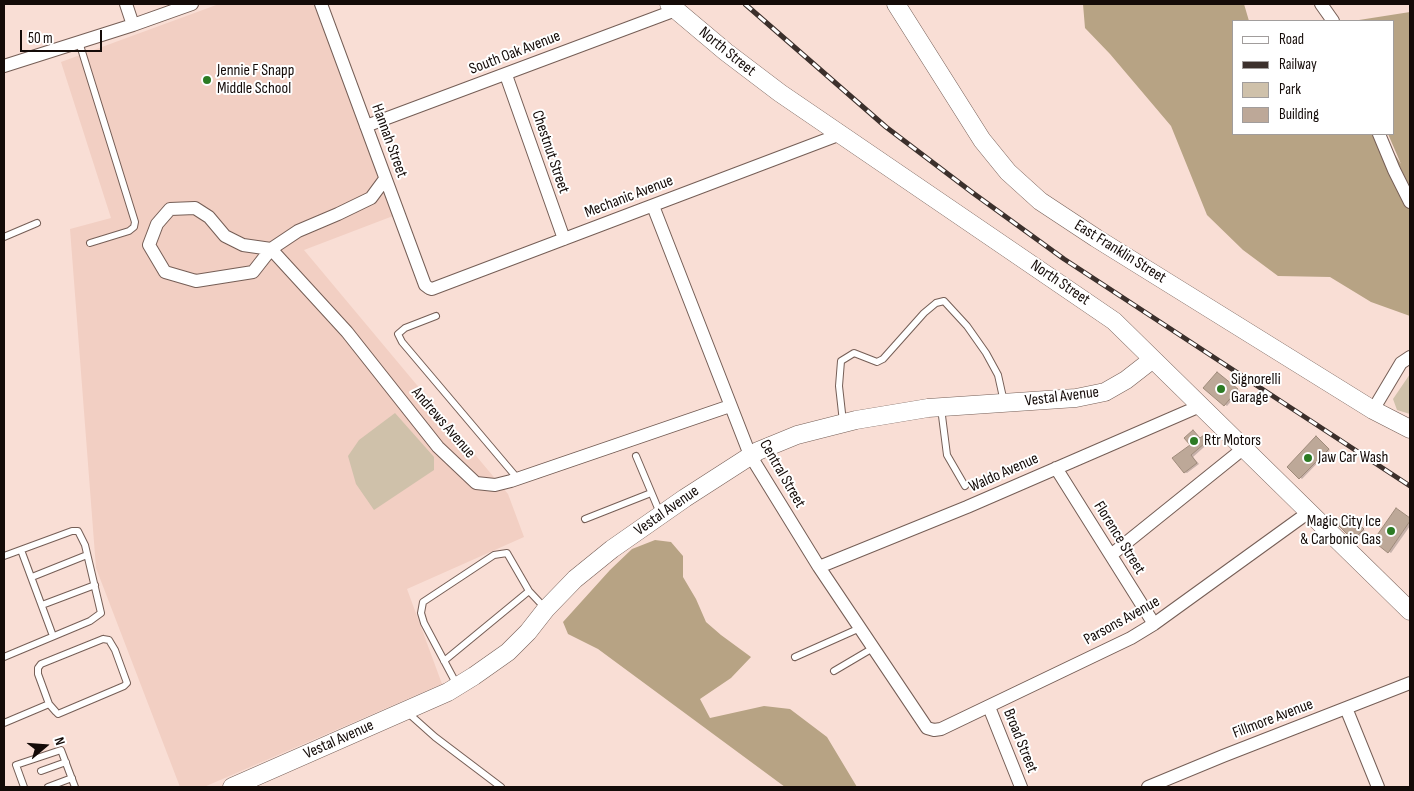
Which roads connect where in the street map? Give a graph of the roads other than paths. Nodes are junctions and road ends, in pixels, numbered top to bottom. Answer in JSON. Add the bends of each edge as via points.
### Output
{"nodes":[{"id":1,"x":126,"y":4,"type":"edge"},
{"id":2,"x":192,"y":4,"type":"edge"},
{"id":3,"x":321,"y":4,"type":"edge"},
{"id":4,"x":896,"y":4,"type":"edge"},
{"id":5,"x":1321,"y":4,"type":"edge"},
{"id":6,"x":672,"y":7,"type":"edge"},
{"id":7,"x":1332,"y":20,"type":"edge"},
{"id":8,"x":133,"y":25,"type":"junction"},
{"id":9,"x":79,"y":42,"type":"junction"},
{"id":10,"x":4,"y":66,"type":"edge"},
{"id":11,"x":506,"y":74,"type":"junction"},
{"id":12,"x":366,"y":126,"type":"junction"},
{"id":13,"x":841,"y":134,"type":"junction"},
{"id":14,"x":1379,"y":135,"type":"edge"},
{"id":15,"x":386,"y":179,"type":"junction"},
{"id":16,"x":1410,"y":202,"type":"edge"},
{"id":17,"x":653,"y":206,"type":"junction"},
{"id":18,"x":37,"y":223,"type":"dead end"},
{"id":19,"x":4,"y":237,"type":"edge"},
{"id":20,"x":564,"y":240,"type":"junction"},
{"id":21,"x":90,"y":243,"type":"dead end"},
{"id":22,"x":272,"y":249,"type":"junction"},
{"id":23,"x":429,"y":288,"type":"joint"},
{"id":24,"x":436,"y":316,"type":"dead end"},
{"id":25,"x":1410,"y":356,"type":"edge"},
{"id":26,"x":1153,"y":359,"type":"junction"},
{"id":27,"x":1005,"y":403,"type":"junction"},
{"id":28,"x":730,"y":406,"type":"junction"},
{"id":29,"x":1200,"y":406,"type":"junction"},
{"id":30,"x":940,"y":407,"type":"junction"},
{"id":31,"x":1373,"y":410,"type":"junction"},
{"id":32,"x":843,"y":424,"type":"junction"},
{"id":33,"x":1410,"y":429,"type":"edge"},
{"id":34,"x":1244,"y":448,"type":"junction"},
{"id":35,"x":750,"y":455,"type":"junction"},
{"id":36,"x":636,"y":456,"type":"dead end"},
{"id":37,"x":1056,"y":468,"type":"junction"},
{"id":38,"x":518,"y":479,"type":"junction"},
{"id":39,"x":965,"y":486,"type":"dead end"},
{"id":40,"x":652,"y":493,"type":"junction"},
{"id":41,"x":1309,"y":512,"type":"junction"},
{"id":42,"x":661,"y":515,"type":"junction"},
{"id":43,"x":585,"y":519,"type":"dead end"},
{"id":44,"x":21,"y":550,"type":"junction"},
{"id":45,"x":87,"y":555,"type":"junction"},
{"id":46,"x":1111,"y":555,"type":"junction"},
{"id":47,"x":4,"y":556,"type":"edge"},
{"id":48,"x":819,"y":567,"type":"junction"},
{"id":49,"x":32,"y":578,"type":"junction"},
{"id":50,"x":95,"y":585,"type":"junction"},
{"id":51,"x":529,"y":591,"type":"junction"},
{"id":52,"x":42,"y":605,"type":"junction"},
{"id":53,"x":546,"y":609,"type":"junction"},
{"id":54,"x":1410,"y":611,"type":"edge"},
{"id":55,"x":1154,"y":624,"type":"junction"},
{"id":56,"x":860,"y":628,"type":"junction"},
{"id":57,"x":53,"y":636,"type":"junction"},
{"id":58,"x":873,"y":648,"type":"junction"},
{"id":59,"x":4,"y":657,"type":"edge"},
{"id":60,"x":795,"y":657,"type":"dead end"},
{"id":61,"x":444,"y":662,"type":"junction"},
{"id":62,"x":834,"y":671,"type":"dead end"},
{"id":63,"x":1410,"y":683,"type":"edge"},
{"id":64,"x":458,"y":686,"type":"junction"},
{"id":65,"x":50,"y":704,"type":"junction"},
{"id":66,"x":989,"y":707,"type":"junction"},
{"id":67,"x":1346,"y":708,"type":"junction"},
{"id":68,"x":406,"y":711,"type":"junction"},
{"id":69,"x":4,"y":723,"type":"edge"},
{"id":70,"x":934,"y":730,"type":"joint"},
{"id":71,"x":66,"y":762,"type":"junction"},
{"id":72,"x":42,"y":771,"type":"dead end"},
{"id":73,"x":72,"y":778,"type":"junction"},
{"id":74,"x":24,"y":787,"type":"edge"},
{"id":75,"x":48,"y":787,"type":"edge"},
{"id":76,"x":75,"y":787,"type":"edge"},
{"id":77,"x":232,"y":787,"type":"edge"},
{"id":78,"x":502,"y":787,"type":"edge"},
{"id":79,"x":1021,"y":787,"type":"edge"},
{"id":80,"x":1148,"y":787,"type":"edge"},
{"id":81,"x":1378,"y":787,"type":"edge"}],
"edges":[{"from":1,"to":8,"type":"street"},
{"from":2,"to":8,"type":"street"},
{"from":3,"to":12,"type":"street","name":"Hannah Street"},
{"from":4,"to":31,"type":"street","name":"East Franklin Street","via":[[982,140],[1008,172],[1040,201]]},
{"from":5,"to":7,"type":"street"},
{"from":6,"to":11,"type":"street","name":"South Oak Avenue"},
{"from":6,"to":13,"type":"street","name":"North Street","via":[[780,94]]},
{"from":8,"to":9,"type":"street"},
{"from":9,"to":10,"type":"street"},
{"from":9,"to":21,"type":"lane","via":[[135,222],[129,231]]},
{"from":11,"to":12,"type":"street","name":"South Oak Avenue"},
{"from":11,"to":20,"type":"street","name":"Chestnut Street"},
{"from":12,"to":15,"type":"street","name":"Hannah Street"},
{"from":13,"to":17,"type":"street","name":"Mechanic Avenue"},
{"from":13,"to":26,"type":"street","name":"North Street","via":[[1101,310]]},
{"from":14,"to":16,"type":"street"},
{"from":15,"to":22,"type":"street","via":[[371,198],[298,231]]},
{"from":15,"to":23,"type":"street","name":"Hannah Street","via":[[425,286]]},
{"from":17,"to":20,"type":"street","name":"Mechanic Avenue"},
{"from":17,"to":28,"type":"street","name":"Central Street"},
{"from":18,"to":19,"type":"lane"},
{"from":20,"to":23,"type":"street","name":"Mechanic Avenue"},
{"from":22,"to":22,"type":"street","via":[[243,245],[224,236],[209,217],[195,208],[170,209],[157,224],[149,245],[165,272],[196,281],[253,272]]},
{"from":22,"to":38,"type":"street","name":"Andrews Avenue","via":[[347,332],[438,446],[461,469],[476,483],[487,485]]},
{"from":24,"to":38,"type":"lane","via":[[405,328],[398,334],[402,342]]},
{"from":25,"to":31,"type":"street","via":[[1401,363]]},
{"from":26,"to":27,"type":"street","name":"Vestal Avenue","via":[[1105,392],[1076,398]]},
{"from":26,"to":29,"type":"street","name":"North Street"},
{"from":27,"to":30,"type":"street","name":"Vestal Avenue"},
{"from":27,"to":32,"type":"lane","via":[[998,375],[986,353],[944,301],[924,313],[883,359],[877,362],[854,353],[841,361],[839,386]]},
{"from":28,"to":35,"type":"street","name":"Central Street"},
{"from":28,"to":38,"type":"street","name":"Andrews Avenue"},
{"from":29,"to":34,"type":"street","name":"North Street"},
{"from":29,"to":37,"type":"street","name":"Waldo Avenue"},
{"from":30,"to":32,"type":"street","name":"Vestal Avenue"},
{"from":30,"to":39,"type":"lane","via":[[947,455]]},
{"from":31,"to":33,"type":"street","name":"East Franklin Street"},
{"from":32,"to":35,"type":"street","name":"Vestal Avenue","via":[[797,436]]},
{"from":34,"to":41,"type":"street","name":"North Street"},
{"from":34,"to":46,"type":"street"},
{"from":35,"to":42,"type":"street","name":"Vestal Avenue"},
{"from":35,"to":48,"type":"street","name":"Central Street"},
{"from":36,"to":40,"type":"lane"},
{"from":37,"to":46,"type":"street","name":"Florence Street"},
{"from":37,"to":48,"type":"street","name":"Waldo Avenue"},
{"from":40,"to":42,"type":"lane"},
{"from":40,"to":43,"type":"lane"},
{"from":41,"to":54,"type":"street","name":"North Street"},
{"from":41,"to":55,"type":"street","name":"Parsons Avenue"},
{"from":42,"to":53,"type":"street","name":"Vestal Avenue","via":[[575,579]]},
{"from":44,"to":45,"type":"lane","via":[[78,531]]},
{"from":44,"to":47,"type":"lane"},
{"from":44,"to":49,"type":"lane"},
{"from":45,"to":49,"type":"lane"},
{"from":45,"to":50,"type":"lane"},
{"from":46,"to":55,"type":"street","name":"Florence Street"},
{"from":48,"to":56,"type":"street","name":"Central Street"},
{"from":49,"to":52,"type":"lane"},
{"from":50,"to":52,"type":"lane"},
{"from":50,"to":57,"type":"lane","via":[[101,613]]},
{"from":51,"to":53,"type":"lane"},
{"from":51,"to":61,"type":"lane"},
{"from":51,"to":61,"type":"lane","via":[[507,553],[494,555],[423,602],[420,613]]},
{"from":52,"to":57,"type":"lane"},
{"from":53,"to":64,"type":"street","name":"Vestal Avenue","via":[[508,652]]},
{"from":55,"to":66,"type":"street","name":"Parsons Avenue"},
{"from":56,"to":58,"type":"street","name":"Central Street"},
{"from":56,"to":60,"type":"lane"},
{"from":57,"to":59,"type":"lane"},
{"from":58,"to":62,"type":"lane"},
{"from":58,"to":70,"type":"street","name":"Central Street","via":[[927,728]]},
{"from":61,"to":64,"type":"lane"},
{"from":63,"to":67,"type":"street","name":"Fillmore Avenue"},
{"from":64,"to":68,"type":"street","name":"Vestal Avenue"},
{"from":65,"to":65,"type":"lane","via":[[38,674],[41,664],[103,639],[109,640],[127,683],[58,714]]},
{"from":65,"to":69,"type":"lane"},
{"from":66,"to":70,"type":"street","name":"Parsons Avenue"},
{"from":66,"to":79,"type":"street","name":"Broad Street"},
{"from":67,"to":80,"type":"street","name":"Fillmore Avenue"},
{"from":67,"to":81,"type":"street"},
{"from":68,"to":77,"type":"street","name":"Vestal Avenue"},
{"from":68,"to":78,"type":"lane"},
{"from":71,"to":72,"type":"lane"},
{"from":71,"to":73,"type":"lane"},
{"from":71,"to":74,"type":"lane","via":[[61,750],[16,765],[24,777]]},
{"from":73,"to":75,"type":"lane"},
{"from":73,"to":76,"type":"lane"}]}
